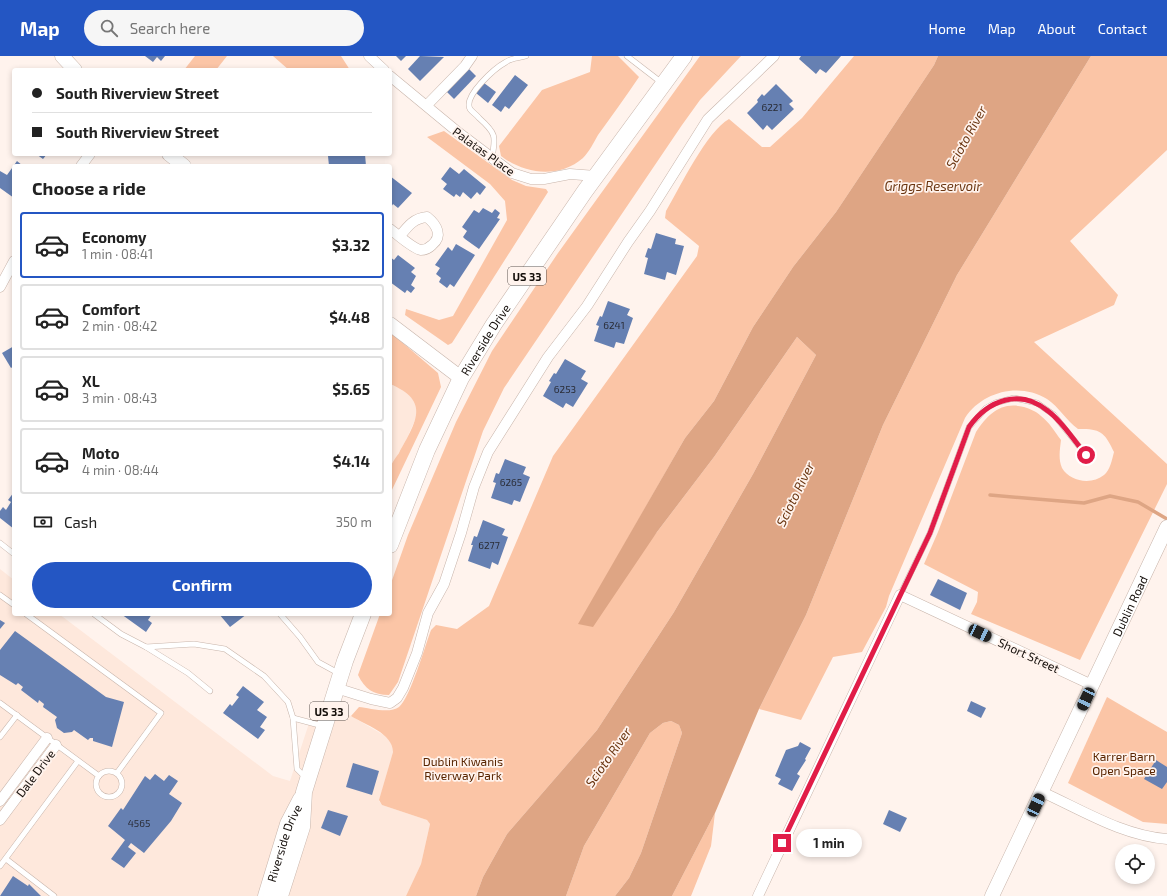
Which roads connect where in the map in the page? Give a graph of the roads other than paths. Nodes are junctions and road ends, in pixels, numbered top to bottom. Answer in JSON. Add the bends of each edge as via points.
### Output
{"nodes":[{"id":1,"x":62,"y":56,"type":"edge"},
{"id":2,"x":369,"y":56,"type":"edge"},
{"id":3,"x":472,"y":56,"type":"edge"},
{"id":4,"x":526,"y":56,"type":"edge"},
{"id":5,"x":627,"y":56,"type":"edge"},
{"id":6,"x":684,"y":56,"type":"edge"},
{"id":7,"x":774,"y":56,"type":"edge"},
{"id":8,"x":73,"y":68,"type":"edge"},
{"id":9,"x":382,"y":68,"type":"edge"},
{"id":10,"x":392,"y":78,"type":"edge"},
{"id":11,"x":662,"y":84,"type":"junction"},
{"id":12,"x":427,"y":105,"type":"junction"},
{"id":13,"x":172,"y":156,"type":"edge"},
{"id":14,"x":492,"y":158,"type":"junction"},
{"id":15,"x":182,"y":164,"type":"edge"},
{"id":16,"x":596,"y":176,"type":"junction"},
{"id":17,"x":392,"y":230,"type":"edge"},
{"id":18,"x":400,"y":236,"type":"dead end"},
{"id":19,"x":12,"y":265,"type":"edge"},
{"id":20,"x":0,"y":287,"type":"edge"},
{"id":21,"x":392,"y":326,"type":"edge"},
{"id":22,"x":462,"y":378,"type":"junction"},
{"id":23,"x":1086,"y":455,"type":"dead end"},
{"id":24,"x":1165,"y":535,"type":"edge"},
{"id":25,"x":392,"y":537,"type":"edge"},
{"id":26,"x":0,"y":543,"type":"edge"},
{"id":27,"x":12,"y":552,"type":"edge"},
{"id":28,"x":0,"y":595,"type":"edge"},
{"id":29,"x":900,"y":596,"type":"junction"},
{"id":30,"x":12,"y":604,"type":"edge"},
{"id":31,"x":29,"y":616,"type":"edge"},
{"id":32,"x":97,"y":616,"type":"edge"},
{"id":33,"x":282,"y":616,"type":"edge"},
{"id":34,"x":362,"y":616,"type":"edge"},
{"id":35,"x":146,"y":647,"type":"junction"},
{"id":36,"x":339,"y":681,"type":"junction"},
{"id":37,"x":1092,"y":685,"type":"junction"},
{"id":38,"x":210,"y":691,"type":"dead end"},
{"id":39,"x":0,"y":703,"type":"edge"},
{"id":40,"x":17,"y":715,"type":"junction"},
{"id":41,"x":293,"y":718,"type":"junction"},
{"id":42,"x":324,"y":727,"type":"junction"},
{"id":43,"x":0,"y":737,"type":"edge"},
{"id":44,"x":47,"y":738,"type":"junction"},
{"id":45,"x":56,"y":745,"type":"junction"},
{"id":46,"x":78,"y":761,"type":"junction"},
{"id":47,"x":117,"y":773,"type":"junction"},
{"id":48,"x":98,"y":776,"type":"junction"},
{"id":49,"x":306,"y":785,"type":"junction"},
{"id":50,"x":1042,"y":792,"type":"junction"},
{"id":51,"x":0,"y":801,"type":"edge"},
{"id":52,"x":0,"y":820,"type":"edge"},
{"id":53,"x":1167,"y":839,"type":"edge"},
{"id":54,"x":6,"y":859,"type":"junction"},
{"id":55,"x":292,"y":861,"type":"junction"},
{"id":56,"x":0,"y":866,"type":"edge"},
{"id":57,"x":54,"y":896,"type":"edge"},
{"id":58,"x":266,"y":896,"type":"edge"},
{"id":59,"x":280,"y":896,"type":"edge"},
{"id":60,"x":291,"y":896,"type":"edge"},
{"id":61,"x":758,"y":896,"type":"edge"},
{"id":62,"x":992,"y":896,"type":"edge"}],
"edges":[{"from":1,"to":8,"type":"main road"},
{"from":2,"to":9,"type":"street"},
{"from":3,"to":12,"type":"street"},
{"from":4,"to":14,"type":"lane","via":[[506,61],[482,82],[472,94],[469,103],[470,109],[493,130],[495,144]]},
{"from":5,"to":11,"type":"lane"},
{"from":6,"to":11,"type":"main road","name":"Riverside Drive","number":"US 33"},
{"from":7,"to":36,"type":"street","via":[[708,119],[587,306],[548,356],[488,452],[474,487],[444,584],[428,613],[417,653],[397,698],[390,703],[371,700]]},
{"from":10,"to":12,"type":"street","name":"Palatas Place"},
{"from":11,"to":16,"type":"main road","name":"Riverside Drive","number":"US 33"},
{"from":12,"to":14,"type":"street","name":"Palatas Place"},
{"from":13,"to":15,"type":"main road"},
{"from":14,"to":16,"type":"street","name":"Palatas Place","via":[[512,173],[531,179],[570,174]]},
{"from":16,"to":22,"type":"main road","name":"Riverside Drive","number":"US 33","via":[[494,324]]},
{"from":17,"to":18,"type":"street"},
{"from":19,"to":20,"type":"street"},
{"from":21,"to":22,"type":"main road"},
{"from":22,"to":25,"type":"main road","name":"Riverside Drive","number":"US 33","via":[[427,450]]},
{"from":23,"to":29,"type":"lane","via":[[1054,415],[1037,403],[1014,398],[986,408],[969,427],[930,533]]},
{"from":24,"to":37,"type":"main road","name":"Dublin Road"},
{"from":26,"to":27,"type":"lane"},
{"from":28,"to":30,"type":"lane"},
{"from":29,"to":37,"type":"street","name":"Short Street"},
{"from":29,"to":61,"type":"street"},
{"from":31,"to":47,"type":"lane","via":[[161,714]]},
{"from":32,"to":35,"type":"lane","via":[[121,634]]},
{"from":33,"to":36,"type":"lane","via":[[318,662]]},
{"from":34,"to":36,"type":"main road","name":"Riverside Drive","number":"US 33"},
{"from":35,"to":38,"type":"lane","via":[[188,673]]},
{"from":35,"to":41,"type":"lane","via":[[194,644],[225,649],[264,676],[288,702]]},
{"from":36,"to":42,"type":"main road","name":"Riverside Drive","number":"US 33"},
{"from":37,"to":50,"type":"main road","name":"Dublin Road"},
{"from":39,"to":40,"type":"lane"},
{"from":40,"to":43,"type":"lane"},
{"from":40,"to":44,"type":"lane"},
{"from":41,"to":42,"type":"lane"},
{"from":41,"to":49,"type":"lane","via":[[297,769]]},
{"from":42,"to":49,"type":"main road","name":"Riverside Drive","number":"US 33"},
{"from":44,"to":45,"type":"lane"},
{"from":44,"to":51,"type":"street","name":"Dale Drive"},
{"from":45,"to":46,"type":"lane"},
{"from":45,"to":52,"type":"street","name":"Dale Drive"},
{"from":46,"to":48,"type":"lane"},
{"from":46,"to":54,"type":"lane"},
{"from":47,"to":48,"type":"lane","via":[[106,771]]},
{"from":47,"to":48,"type":"lane","via":[[122,781],[121,788],[118,793],[111,796],[98,791]]},
{"from":49,"to":55,"type":"main road","name":"Riverside Drive","number":"US 33","via":[[302,827]]},
{"from":49,"to":58,"type":"main road","name":"Riverside Drive","number":"US 33","via":[[288,824]]},
{"from":50,"to":53,"type":"street","via":[[1123,829]]},
{"from":50,"to":62,"type":"main road","name":"Dublin Road"},
{"from":54,"to":56,"type":"lane"},
{"from":54,"to":57,"type":"lane"},
{"from":55,"to":59,"type":"main road","name":"Riverside Drive","number":"US 33"},
{"from":55,"to":60,"type":"main road","number":"US 33"}]}
